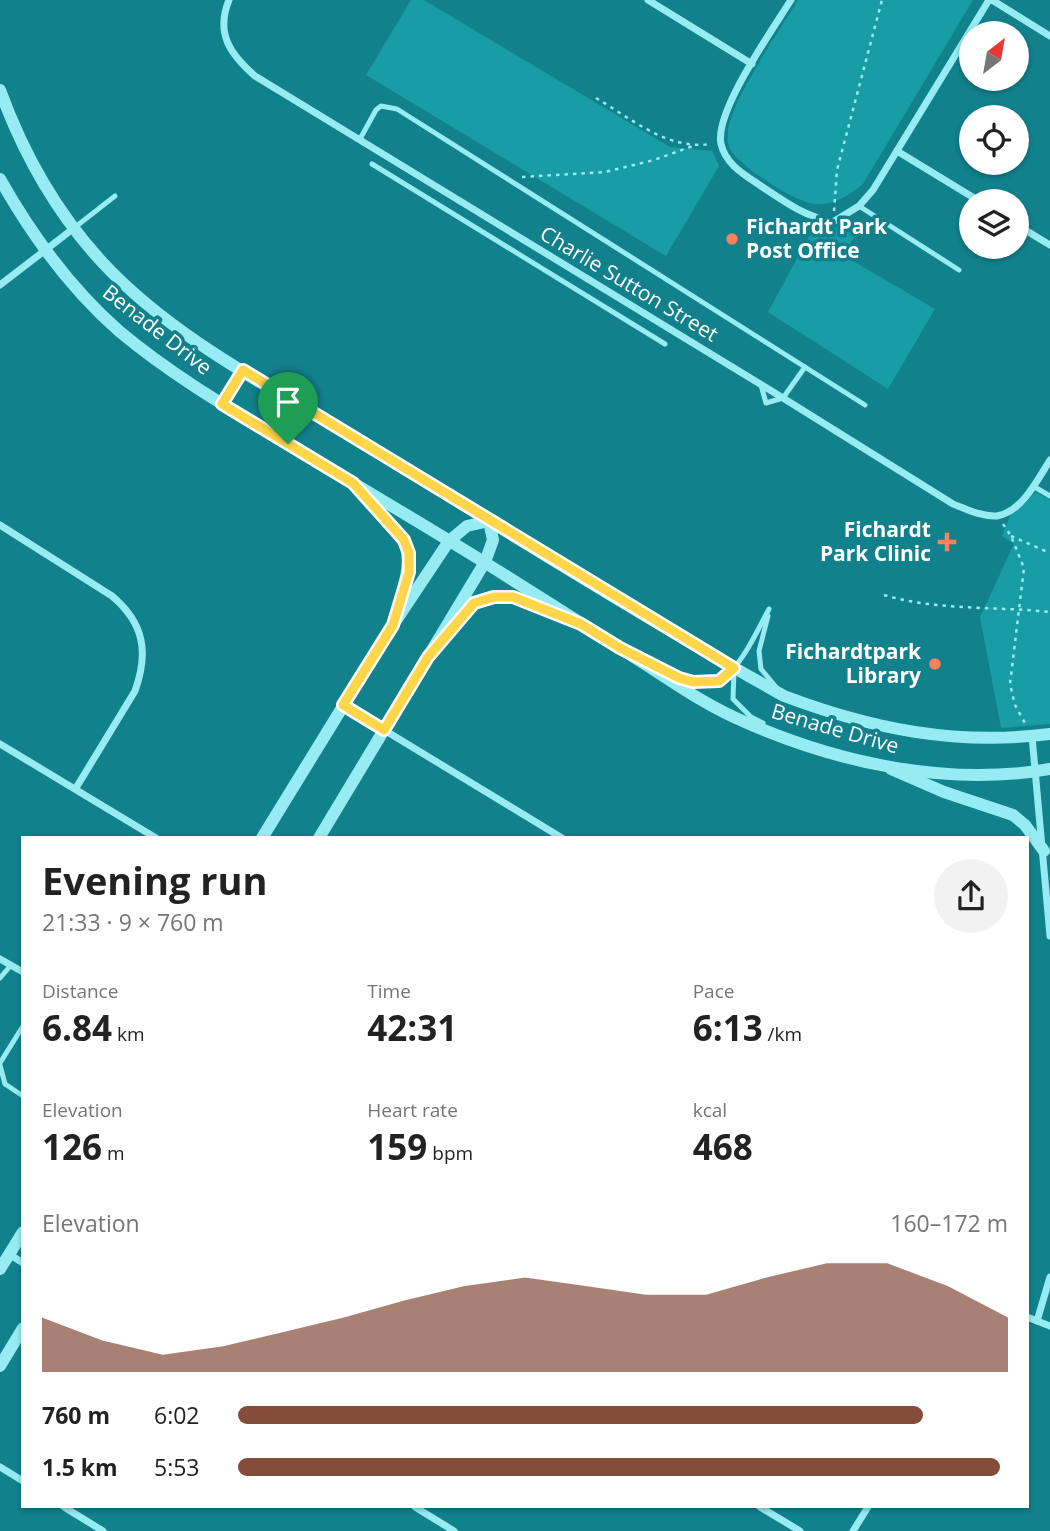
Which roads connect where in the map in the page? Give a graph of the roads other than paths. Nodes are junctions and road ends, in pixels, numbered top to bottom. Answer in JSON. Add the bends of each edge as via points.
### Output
{"nodes":[{"id":1,"x":229,"y":0,"type":"edge"},
{"id":2,"x":648,"y":0,"type":"edge"},
{"id":3,"x":791,"y":0,"type":"edge"},
{"id":4,"x":990,"y":0,"type":"edge"},
{"id":5,"x":1050,"y":36,"type":"edge"},
{"id":6,"x":752,"y":64,"type":"junction"},
{"id":7,"x":0,"y":90,"type":"edge"},
{"id":8,"x":360,"y":139,"type":"junction"},
{"id":9,"x":370,"y":145,"type":"junction"},
{"id":10,"x":897,"y":151,"type":"junction"},
{"id":11,"x":385,"y":155,"type":"junction"},
{"id":12,"x":372,"y":164,"type":"junction"},
{"id":13,"x":0,"y":179,"type":"edge"},
{"id":14,"x":959,"y":189,"type":"edge"},
{"id":15,"x":115,"y":196,"type":"dead end"},
{"id":16,"x":859,"y":206,"type":"junction"},
{"id":17,"x":74,"y":228,"type":"junction"},
{"id":18,"x":1029,"y":232,"type":"edge"},
{"id":19,"x":1050,"y":245,"type":"edge"},
{"id":20,"x":46,"y":250,"type":"junction"},
{"id":21,"x":959,"y":270,"type":"dead end"},
{"id":22,"x":0,"y":285,"type":"edge"},
{"id":23,"x":665,"y":344,"type":"dead end"},
{"id":24,"x":805,"y":367,"type":"junction"},
{"id":25,"x":243,"y":370,"type":"junction"},
{"id":26,"x":761,"y":385,"type":"junction"},
{"id":27,"x":783,"y":398,"type":"junction"},
{"id":28,"x":222,"y":404,"type":"junction"},
{"id":29,"x":865,"y":405,"type":"dead end"},
{"id":30,"x":1050,"y":460,"type":"edge"},
{"id":31,"x":353,"y":483,"type":"junction"},
{"id":32,"x":1033,"y":486,"type":"junction"},
{"id":33,"x":1050,"y":496,"type":"edge"},
{"id":34,"x":489,"y":521,"type":"junction"},
{"id":35,"x":0,"y":525,"type":"edge"},
{"id":36,"x":449,"y":541,"type":"junction"},
{"id":37,"x":485,"y":562,"type":"junction"},
{"id":38,"x":581,"y":624,"type":"junction"},
{"id":39,"x":393,"y":625,"type":"junction"},
{"id":40,"x":620,"y":648,"type":"junction"},
{"id":41,"x":428,"y":657,"type":"junction"},
{"id":42,"x":734,"y":668,"type":"junction"},
{"id":43,"x":785,"y":696,"type":"junction"},
{"id":44,"x":343,"y":705,"type":"junction"},
{"id":45,"x":384,"y":730,"type":"junction"},
{"id":46,"x":1050,"y":734,"type":"edge"},
{"id":47,"x":1032,"y":736,"type":"junction"},
{"id":48,"x":0,"y":744,"type":"edge"},
{"id":49,"x":810,"y":746,"type":"junction"},
{"id":50,"x":881,"y":764,"type":"junction"},
{"id":51,"x":1050,"y":769,"type":"edge"},
{"id":52,"x":1037,"y":771,"type":"junction"},
{"id":53,"x":76,"y":788,"type":"junction"},
{"id":54,"x":547,"y":829,"type":"junction"},
{"id":55,"x":153,"y":836,"type":"edge"},
{"id":56,"x":263,"y":836,"type":"edge"},
{"id":57,"x":320,"y":836,"type":"edge"},
{"id":58,"x":542,"y":836,"type":"edge"},
{"id":59,"x":559,"y":836,"type":"edge"},
{"id":60,"x":1044,"y":851,"type":"junction"},
{"id":61,"x":1050,"y":936,"type":"edge"},
{"id":62,"x":0,"y":959,"type":"edge"},
{"id":63,"x":11,"y":965,"type":"junction"},
{"id":64,"x":21,"y":971,"type":"edge"},
{"id":65,"x":0,"y":978,"type":"edge"},
{"id":66,"x":21,"y":1030,"type":"edge"},
{"id":67,"x":0,"y":1064,"type":"edge"},
{"id":68,"x":21,"y":1095,"type":"edge"},
{"id":69,"x":21,"y":1235,"type":"edge"},
{"id":70,"x":9,"y":1254,"type":"junction"},
{"id":71,"x":21,"y":1262,"type":"edge"},
{"id":72,"x":0,"y":1269,"type":"edge"},
{"id":73,"x":1050,"y":1277,"type":"edge"},
{"id":74,"x":1029,"y":1318,"type":"edge"},
{"id":75,"x":1037,"y":1321,"type":"junction"},
{"id":76,"x":1050,"y":1326,"type":"edge"},
{"id":77,"x":21,"y":1331,"type":"edge"},
{"id":78,"x":0,"y":1366,"type":"edge"},
{"id":79,"x":0,"y":1467,"type":"edge"},
{"id":80,"x":21,"y":1480,"type":"edge"},
{"id":81,"x":66,"y":1508,"type":"edge"},
{"id":82,"x":417,"y":1508,"type":"edge"},
{"id":83,"x":762,"y":1508,"type":"edge"},
{"id":84,"x":867,"y":1508,"type":"edge"},
{"id":85,"x":103,"y":1531,"type":"edge"},
{"id":86,"x":454,"y":1531,"type":"edge"},
{"id":87,"x":800,"y":1531,"type":"edge"},
{"id":88,"x":853,"y":1531,"type":"edge"}],
"edges":[{"from":1,"to":8,"type":"street","name":"Charlie Sutton Street","via":[[225,26],[236,58],[256,76]]},
{"from":2,"to":6,"type":"street"},
{"from":3,"to":6,"type":"street"},
{"from":4,"to":5,"type":"street"},
{"from":4,"to":10,"type":"street"},
{"from":6,"to":16,"type":"street","via":[[724,118],[721,142],[735,169],[812,218],[833,222]]},
{"from":7,"to":17,"type":"street","name":"Benade Drive","via":[[32,164]]},
{"from":8,"to":9,"type":"street","name":"Charlie Sutton Street"},
{"from":8,"to":24,"type":"lane","via":[[376,110],[382,106],[397,109]]},
{"from":9,"to":11,"type":"street","name":"Charlie Sutton Street"},
{"from":9,"to":12,"type":"lane"},
{"from":10,"to":14,"type":"street"},
{"from":10,"to":16,"type":"street"},
{"from":11,"to":12,"type":"lane"},
{"from":11,"to":26,"type":"street","name":"Charlie Sutton Street"},
{"from":12,"to":23,"type":"lane"},
{"from":13,"to":20,"type":"street","name":"Benade Drive"},
{"from":15,"to":17,"type":"lane"},
{"from":16,"to":21,"type":"lane"},
{"from":17,"to":20,"type":"street"},
{"from":17,"to":25,"type":"street","name":"Benade Drive","via":[[132,291]]},
{"from":18,"to":19,"type":"street"},
{"from":20,"to":22,"type":"street"},
{"from":20,"to":28,"type":"street","name":"Benade Drive","via":[[119,330]]},
{"from":24,"to":27,"type":"lane"},
{"from":24,"to":29,"type":"lane"},
{"from":25,"to":28,"type":"street"},
{"from":25,"to":34,"type":"street","name":"Benade Drive"},
{"from":26,"to":27,"type":"street","name":"Charlie Sutton Street"},
{"from":26,"to":27,"type":"lane","via":[[766,403]]},
{"from":27,"to":32,"type":"street","name":"Charlie Sutton Street","via":[[953,504],[997,516],[1017,505]]},
{"from":28,"to":31,"type":"street","name":"Benade Drive"},
{"from":30,"to":32,"type":"street"},
{"from":31,"to":36,"type":"street","name":"Benade Drive"},
{"from":31,"to":39,"type":"street","via":[[404,540],[409,553],[409,572]]},
{"from":32,"to":33,"type":"lane"},
{"from":34,"to":36,"type":"street","via":[[467,526]]},
{"from":34,"to":37,"type":"street","via":[[493,540]]},
{"from":34,"to":42,"type":"street","name":"Benade Drive"},
{"from":35,"to":53,"type":"street","via":[[112,596],[137,624],[143,662],[135,691]]},
{"from":36,"to":37,"type":"street","name":"Benade Drive"},
{"from":36,"to":39,"type":"street"},
{"from":37,"to":38,"type":"street","name":"Benade Drive"},
{"from":37,"to":41,"type":"street"},
{"from":38,"to":40,"type":"street","name":"Benade Drive"},
{"from":38,"to":41,"type":"street","via":[[513,597],[494,597],[474,603]]},
{"from":39,"to":44,"type":"street"},
{"from":40,"to":42,"type":"lane","via":[[693,682],[719,681]]},
{"from":40,"to":49,"type":"street","name":"Benade Drive","via":[[744,722]]},
{"from":41,"to":45,"type":"street"},
{"from":42,"to":43,"type":"street","name":"Benade Drive"},
{"from":42,"to":43,"type":"lane","via":[[769,609],[759,651],[761,669]]},
{"from":42,"to":49,"type":"lane","via":[[733,699],[751,717]]},
{"from":43,"to":47,"type":"street","name":"Benade Drive","via":[[834,715],[908,732],[954,737]]},
{"from":44,"to":45,"type":"street"},
{"from":44,"to":56,"type":"street"},
{"from":45,"to":54,"type":"street"},
{"from":45,"to":57,"type":"street"},
{"from":46,"to":47,"type":"street","name":"Benade Drive"},
{"from":47,"to":52,"type":"street"},
{"from":48,"to":53,"type":"street"},
{"from":49,"to":50,"type":"street","name":"Benade Drive"},
{"from":50,"to":52,"type":"street","name":"Benade Drive","via":[[950,773]]},
{"from":50,"to":60,"type":"street","via":[[914,781],[1013,815]]},
{"from":51,"to":52,"type":"street","name":"Benade Drive"},
{"from":52,"to":60,"type":"street"},
{"from":53,"to":55,"type":"street"},
{"from":54,"to":58,"type":"street"},
{"from":54,"to":59,"type":"street"},
{"from":60,"to":61,"type":"street"},
{"from":62,"to":63,"type":"street"},
{"from":63,"to":64,"type":"street"},
{"from":63,"to":65,"type":"lane"},
{"from":66,"to":67,"type":"lane"},
{"from":67,"to":68,"type":"lane","via":[[5,1084]]},
{"from":69,"to":70,"type":"street"},
{"from":70,"to":71,"type":"street"},
{"from":70,"to":72,"type":"street"},
{"from":73,"to":75,"type":"street"},
{"from":74,"to":75,"type":"street"},
{"from":75,"to":76,"type":"street"},
{"from":77,"to":78,"type":"street"},
{"from":79,"to":80,"type":"street"},
{"from":81,"to":85,"type":"street"},
{"from":82,"to":86,"type":"street"},
{"from":83,"to":87,"type":"street"},
{"from":84,"to":88,"type":"street"}]}
